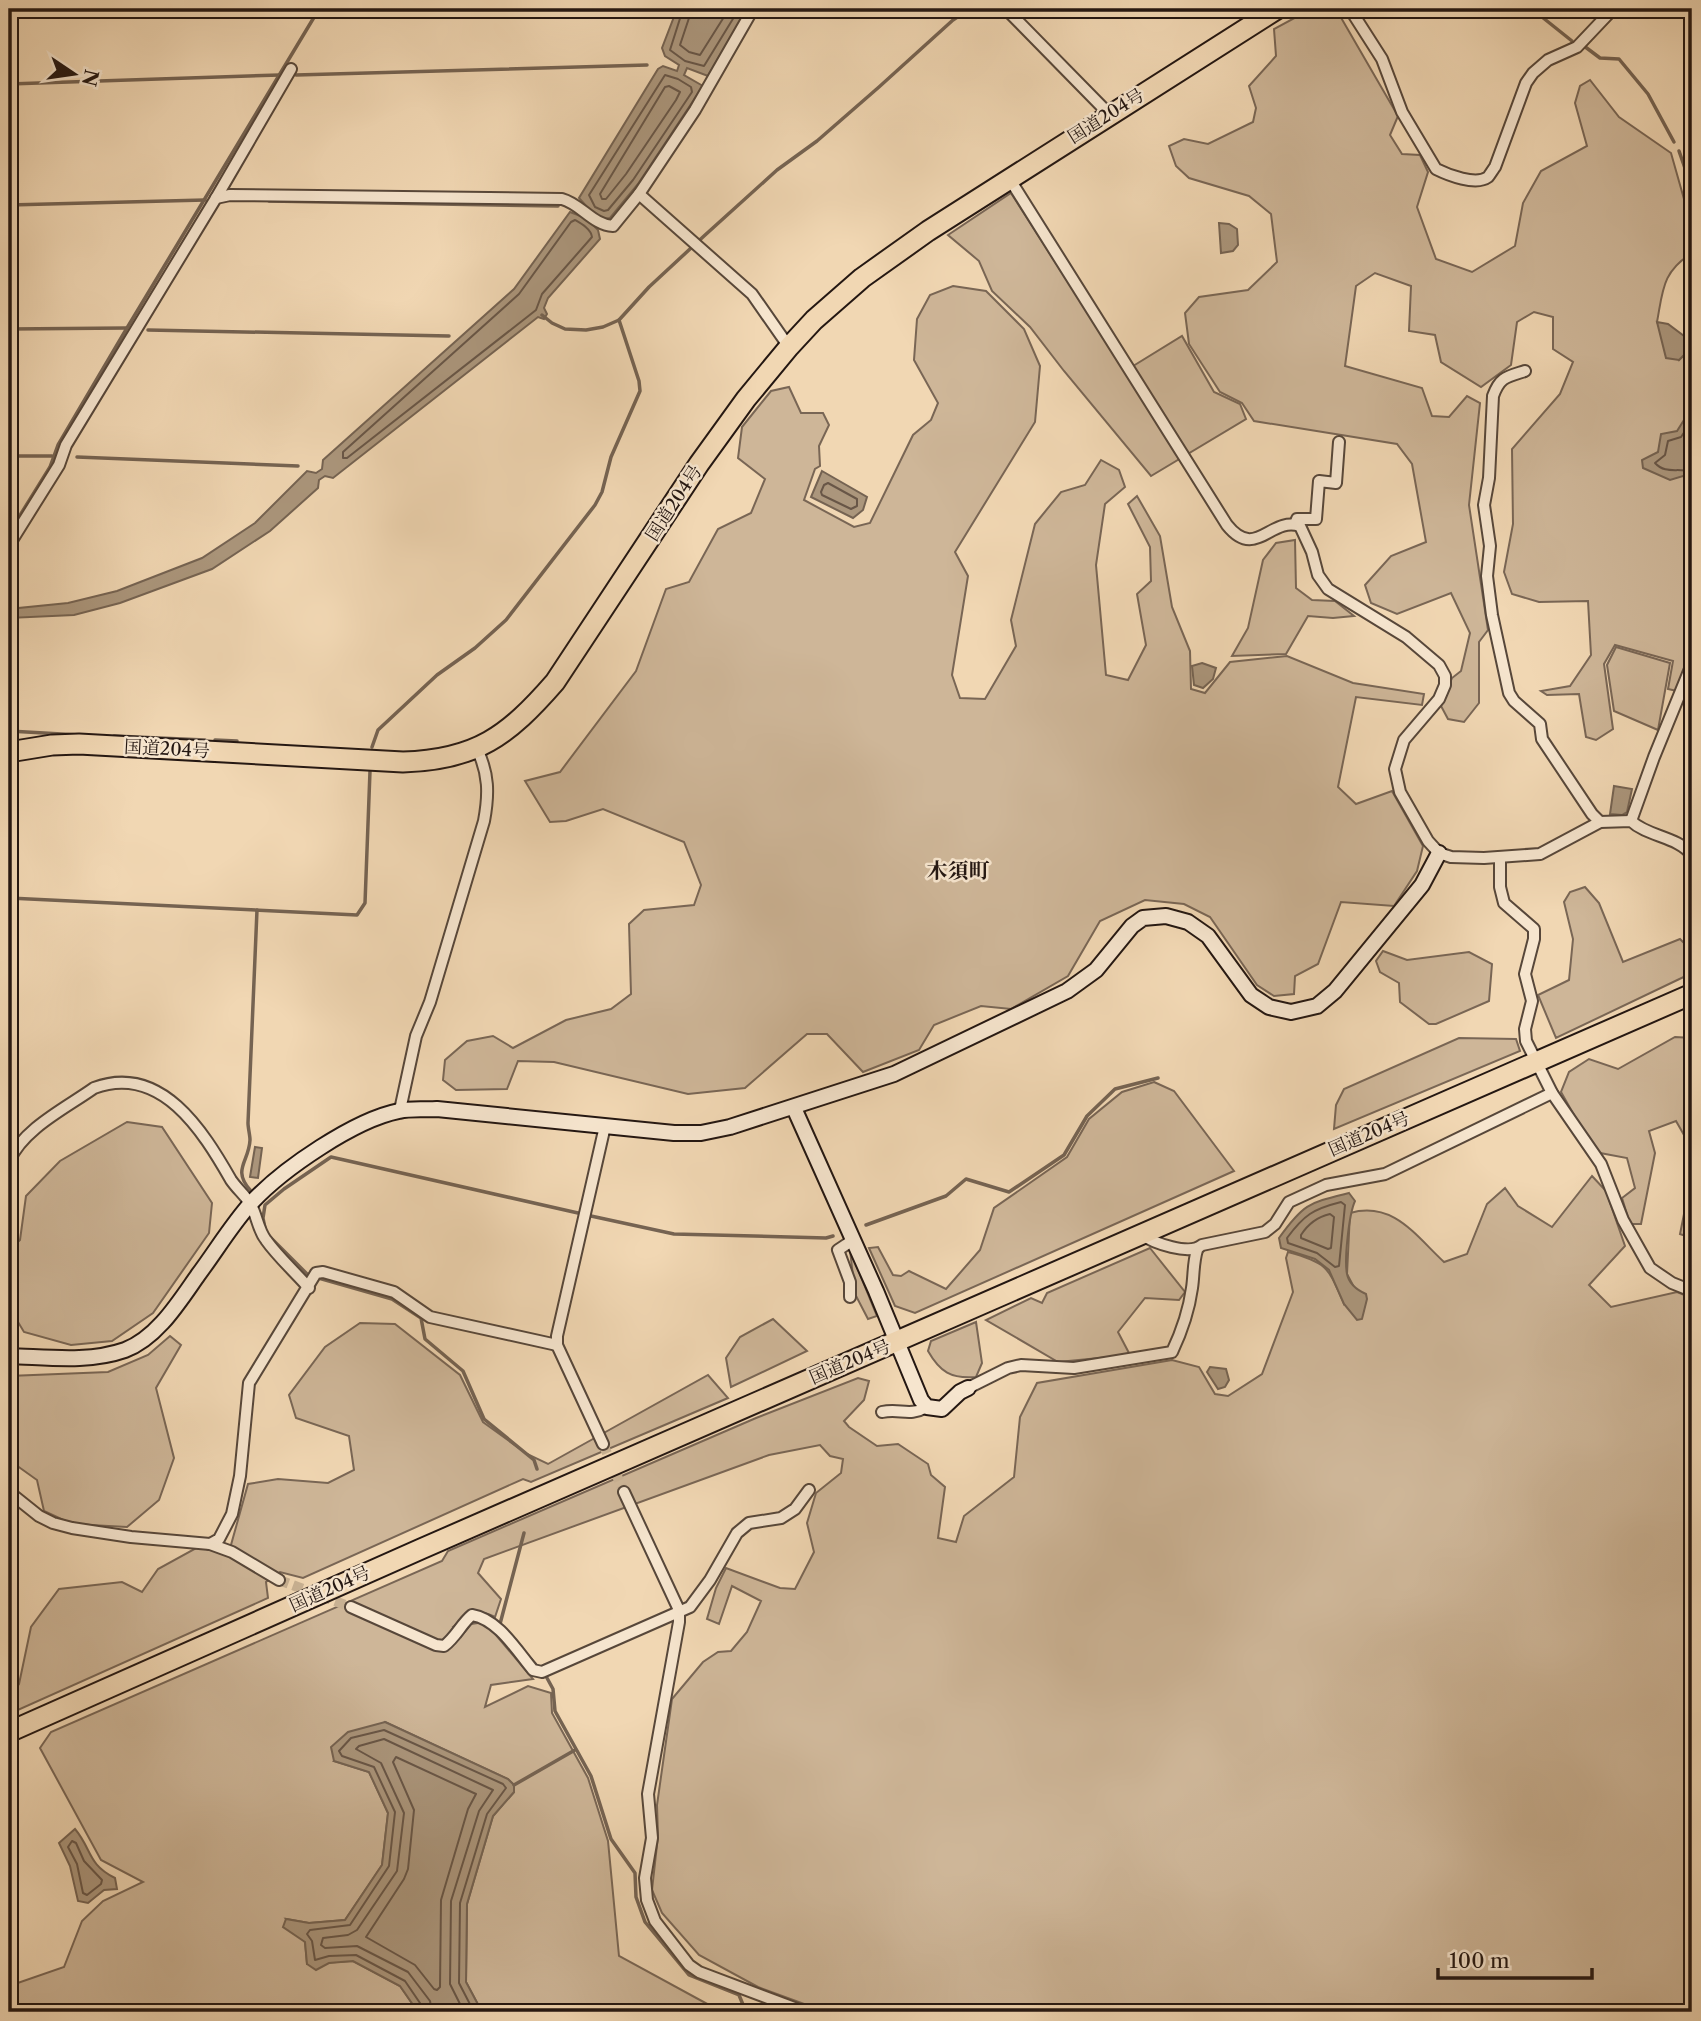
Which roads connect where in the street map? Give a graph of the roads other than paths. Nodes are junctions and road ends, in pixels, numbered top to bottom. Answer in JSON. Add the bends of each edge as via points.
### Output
{"nodes":[{"id":1,"x":753,"y":9,"type":"edge"},
{"id":2,"x":1006,"y":9,"type":"edge"},
{"id":3,"x":1277,"y":9,"type":"edge"},
{"id":4,"x":1350,"y":9,"type":"edge"},
{"id":5,"x":1613,"y":9,"type":"edge"},
{"id":6,"x":291,"y":69,"type":"dead end"},
{"id":7,"x":1109,"y":114,"type":"junction"},
{"id":8,"x":1009,"y":178,"type":"junction"},
{"id":9,"x":639,"y":194,"type":"junction"},
{"id":10,"x":216,"y":198,"type":"junction"},
{"id":11,"x":789,"y":347,"type":"junction"},
{"id":12,"x":1525,"y":371,"type":"dead end"},
{"id":13,"x":1339,"y":442,"type":"dead end"},
{"id":14,"x":1295,"y":524,"type":"junction"},
{"id":15,"x":9,"y":545,"type":"edge"},
{"id":16,"x":1692,"y":664,"type":"edge"},
{"id":17,"x":477,"y":749,"type":"junction"},
{"id":18,"x":9,"y":752,"type":"edge"},
{"id":19,"x":1631,"y":821,"type":"junction"},
{"id":20,"x":1600,"y":822,"type":"junction"},
{"id":21,"x":1439,"y":853,"type":"junction"},
{"id":22,"x":1692,"y":855,"type":"edge"},
{"id":23,"x":1500,"y":858,"type":"junction"},
{"id":24,"x":1692,"y":994,"type":"edge"},
{"id":25,"x":1539,"y":1063,"type":"junction"},
{"id":26,"x":1552,"y":1093,"type":"junction"},
{"id":27,"x":794,"y":1108,"type":"junction"},
{"id":28,"x":400,"y":1110,"type":"junction"},
{"id":29,"x":605,"y":1125,"type":"junction"},
{"id":30,"x":9,"y":1161,"type":"edge"},
{"id":31,"x":251,"y":1204,"type":"junction"},
{"id":32,"x":1140,"y":1234,"type":"junction"},
{"id":33,"x":853,"y":1240,"type":"junction"},
{"id":34,"x":1197,"y":1250,"type":"junction"},
{"id":35,"x":313,"y":1281,"type":"junction"},
{"id":36,"x":1692,"y":1291,"type":"edge"},
{"id":37,"x":850,"y":1297,"type":"dead end"},
{"id":38,"x":897,"y":1342,"type":"junction"},
{"id":39,"x":557,"y":1345,"type":"junction"},
{"id":40,"x":9,"y":1356,"type":"edge"},
{"id":41,"x":968,"y":1388,"type":"joint"},
{"id":42,"x":927,"y":1407,"type":"junction"},
{"id":43,"x":881,"y":1412,"type":"dead end"},
{"id":44,"x":603,"y":1444,"type":"tunnel mouth"},
{"id":45,"x":809,"y":1490,"type":"dead end"},
{"id":46,"x":9,"y":1492,"type":"edge"},
{"id":47,"x":624,"y":1492,"type":"tunnel mouth"},
{"id":48,"x":210,"y":1544,"type":"junction"},
{"id":49,"x":279,"y":1580,"type":"tunnel mouth"},
{"id":50,"x":351,"y":1607,"type":"tunnel mouth"},
{"id":51,"x":679,"y":1610,"type":"junction"},
{"id":52,"x":9,"y":1732,"type":"edge"},
{"id":53,"x":804,"y":2012,"type":"edge"}],
"edges":[{"from":1,"to":9,"type":"street","via":[[695,110]]},
{"from":2,"to":7,"type":"street"},
{"from":3,"to":7,"type":"highway","name":"国道204号"},
{"from":4,"to":5,"type":"street","via":[[1382,59],[1402,111],[1436,169],[1482,180],[1495,167],[1533,73],[1548,60],[1577,47]]},
{"from":6,"to":10,"type":"street"},
{"from":7,"to":8,"type":"highway","name":"国道204号"},
{"from":8,"to":11,"type":"highway","name":"国道204号","via":[[862,278]]},
{"from":8,"to":14,"type":"street","via":[[1227,525],[1245,540]]},
{"from":9,"to":10,"type":"street","via":[[613,226],[562,199]]},
{"from":9,"to":11,"type":"street","via":[[752,294]]},
{"from":10,"to":15,"type":"street"},
{"from":11,"to":17,"type":"highway","name":"国道204号","via":[[699,464],[555,682],[517,720]]},
{"from":12,"to":20,"type":"street","via":[[1504,378],[1493,396],[1484,505],[1492,615],[1509,693],[1540,724],[1542,739]]},
{"from":13,"to":14,"type":"street","via":[[1335,483],[1319,481],[1316,519],[1297,519]]},
{"from":14,"to":21,"type":"street","via":[[1306,535],[1318,575],[1328,589],[1406,637],[1439,665],[1445,676],[1439,699],[1404,740],[1395,769],[1399,792]]},
{"from":16,"to":19,"type":"street"},
{"from":17,"to":18,"type":"highway","name":"国道204号","via":[[454,757],[403,762],[79,744]]},
{"from":17,"to":28,"type":"street","via":[[489,791],[484,821],[416,1037]]},
{"from":19,"to":20,"type":"street"},
{"from":19,"to":22,"type":"street"},
{"from":20,"to":23,"type":"street","via":[[1540,854]]},
{"from":21,"to":23,"type":"street"},
{"from":21,"to":27,"type":"street","via":[[1422,885],[1335,991],[1317,1006],[1291,1012],[1269,1007],[1251,995],[1208,936],[1188,922],[1166,916],[1143,918],[1096,970],[1067,990],[894,1074]]},
{"from":23,"to":25,"type":"street","via":[[1504,903],[1534,929],[1525,974],[1532,1001],[1525,1029],[1526,1041]]},
{"from":24,"to":25,"type":"highway","name":"国道204号"},
{"from":25,"to":26,"type":"street"},
{"from":25,"to":32,"type":"highway","name":"国道204号"},
{"from":26,"to":34,"type":"street","via":[[1385,1174],[1326,1185],[1289,1202],[1265,1232],[1202,1245]]},
{"from":26,"to":36,"type":"street","via":[[1601,1164],[1622,1220],[1650,1268]]},
{"from":27,"to":29,"type":"street","via":[[701,1133]]},
{"from":27,"to":33,"type":"street"},
{"from":28,"to":29,"type":"street","via":[[449,1110]]},
{"from":28,"to":31,"type":"street","via":[[374,1119],[305,1158]]},
{"from":29,"to":39,"type":"street"},
{"from":30,"to":31,"type":"street","via":[[24,1139],[94,1088],[125,1082],[148,1086],[164,1094],[194,1124]]},
{"from":31,"to":35,"type":"street","via":[[264,1238]]},
{"from":31,"to":40,"type":"street","via":[[176,1306],[149,1335],[127,1349],[72,1358]]},
{"from":32,"to":34,"type":"street","via":[[1151,1242]]},
{"from":32,"to":38,"type":"highway","name":"国道204号"},
{"from":33,"to":37,"type":"street","via":[[838,1250],[850,1282]]},
{"from":33,"to":38,"type":"street"},
{"from":34,"to":41,"type":"street","via":[[1192,1290],[1172,1353],[1074,1368],[1008,1367]]},
{"from":35,"to":39,"type":"street","via":[[323,1272],[394,1292],[430,1317]]},
{"from":35,"to":48,"type":"street","via":[[249,1383],[232,1514],[219,1539]]},
{"from":38,"to":42,"type":"street"},
{"from":38,"to":52,"type":"highway","name":"国道204号"},
{"from":39,"to":44,"type":"street"},
{"from":41,"to":42,"type":"street","via":[[942,1409]]},
{"from":42,"to":43,"type":"street","via":[[916,1413]]},
{"from":45,"to":51,"type":"street","via":[[795,1509],[781,1518],[749,1523],[737,1533],[704,1589],[690,1606]]},
{"from":46,"to":48,"type":"street","via":[[40,1516],[72,1528]]},
{"from":47,"to":51,"type":"street"},
{"from":48,"to":49,"type":"street"},
{"from":50,"to":51,"type":"street","via":[[444,1646],[472,1615],[484,1616],[533,1671],[542,1672]]},
{"from":51,"to":53,"type":"street","via":[[648,1794],[652,1838],[645,1878],[647,1900],[656,1921],[689,1965]]}]}
